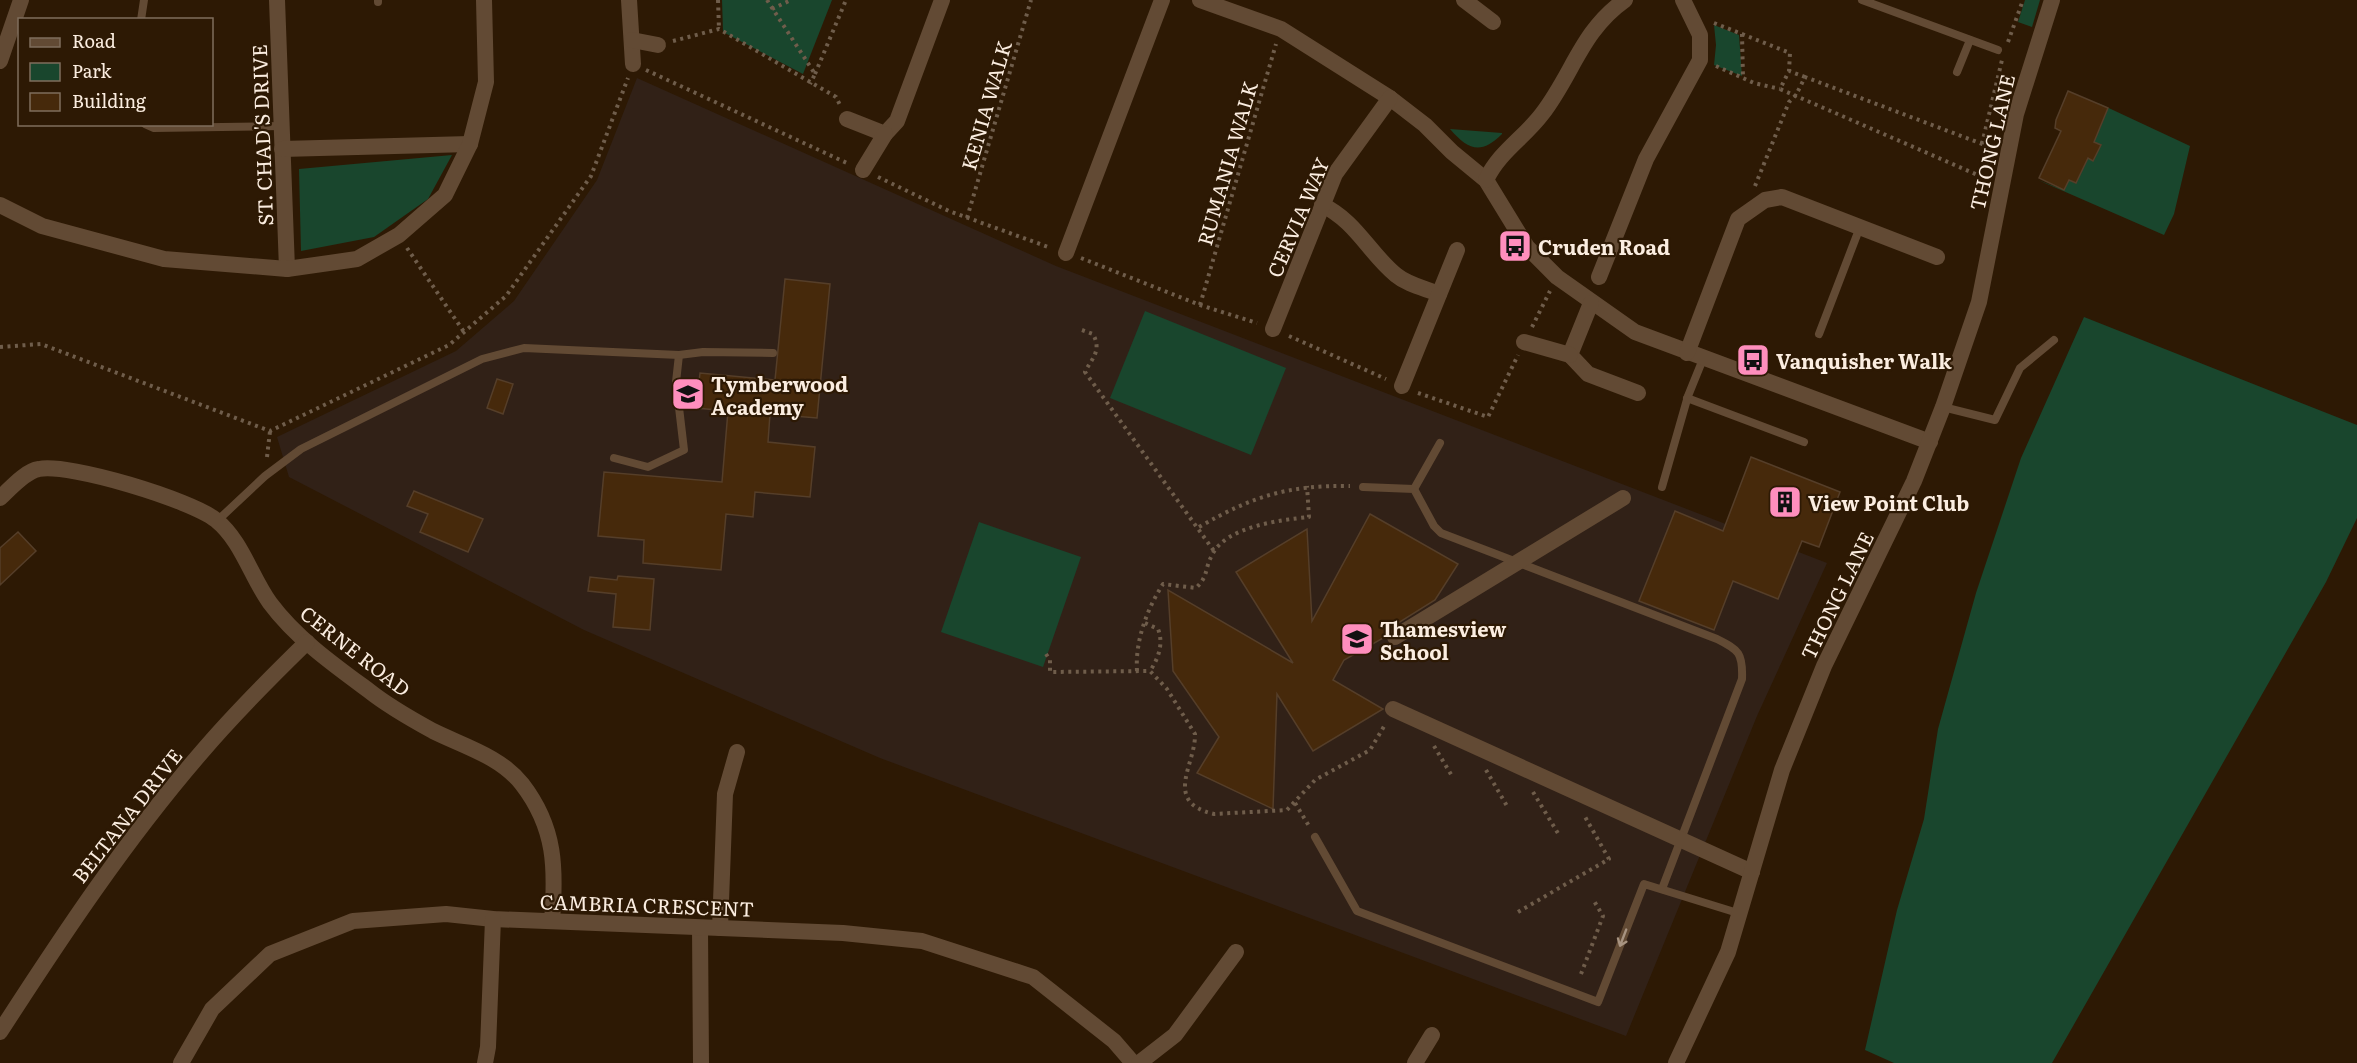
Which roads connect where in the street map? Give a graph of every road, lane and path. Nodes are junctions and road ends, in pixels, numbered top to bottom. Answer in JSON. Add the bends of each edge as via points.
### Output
{"nodes":[{"id":1,"x":21,"y":0,"type":"edge"},
{"id":2,"x":144,"y":0,"type":"edge"},
{"id":3,"x":277,"y":0,"type":"edge"},
{"id":4,"x":484,"y":0,"type":"edge"},
{"id":5,"x":629,"y":0,"type":"edge"},
{"id":6,"x":718,"y":0,"type":"edge"},
{"id":7,"x":767,"y":0,"type":"edge"},
{"id":8,"x":791,"y":0,"type":"edge"},
{"id":9,"x":846,"y":0,"type":"edge"},
{"id":10,"x":942,"y":0,"type":"edge"},
{"id":11,"x":1031,"y":0,"type":"edge"},
{"id":12,"x":1162,"y":0,"type":"edge"},
{"id":13,"x":1200,"y":0,"type":"edge"},
{"id":14,"x":1464,"y":0,"type":"edge"},
{"id":15,"x":1625,"y":0,"type":"edge"},
{"id":16,"x":1683,"y":0,"type":"edge"},
{"id":17,"x":1862,"y":0,"type":"edge"},
{"id":18,"x":2023,"y":0,"type":"edge"},
{"id":19,"x":2052,"y":0,"type":"edge"},
{"id":20,"x":772,"y":9,"type":"junction"},
{"id":21,"x":141,"y":18,"type":"edge"},
{"id":22,"x":1493,"y":22,"type":"dead end"},
{"id":23,"x":1708,"y":24,"type":"dead end"},
{"id":24,"x":1281,"y":29,"type":"junction"},
{"id":25,"x":719,"y":30,"type":"junction"},
{"id":26,"x":1742,"y":34,"type":"junction"},
{"id":27,"x":1970,"y":39,"type":"junction"},
{"id":28,"x":632,"y":40,"type":"junction"},
{"id":29,"x":658,"y":45,"type":"joint"},
{"id":30,"x":2007,"y":45,"type":"dead end"},
{"id":31,"x":2001,"y":51,"type":"joint"},
{"id":32,"x":1700,"y":60,"type":"junction"},
{"id":33,"x":0,"y":61,"type":"edge"},
{"id":34,"x":633,"y":64,"type":"junction"},
{"id":35,"x":1789,"y":71,"type":"junction"},
{"id":36,"x":1957,"y":72,"type":"dead end"},
{"id":37,"x":815,"y":74,"type":"junction"},
{"id":38,"x":1804,"y":77,"type":"junction"},
{"id":39,"x":1743,"y":78,"type":"junction"},
{"id":40,"x":810,"y":84,"type":"junction"},
{"id":41,"x":1780,"y":89,"type":"junction"},
{"id":42,"x":1796,"y":95,"type":"junction"},
{"id":43,"x":1390,"y":98,"type":"junction"},
{"id":44,"x":847,"y":119,"type":"joint"},
{"id":45,"x":150,"y":126,"type":"edge"},
{"id":46,"x":282,"y":126,"type":"junction"},
{"id":47,"x":885,"y":134,"type":"junction"},
{"id":48,"x":470,"y":144,"type":"junction"},
{"id":49,"x":1982,"y":144,"type":"junction"},
{"id":50,"x":282,"y":149,"type":"junction"},
{"id":51,"x":2008,"y":154,"type":"junction"},
{"id":52,"x":863,"y":170,"type":"junction"},
{"id":53,"x":1486,"y":180,"type":"junction"},
{"id":54,"x":2002,"y":186,"type":"junction"},
{"id":55,"x":0,"y":205,"type":"edge"},
{"id":56,"x":1322,"y":206,"type":"junction"},
{"id":57,"x":1744,"y":214,"type":"junction"},
{"id":58,"x":967,"y":218,"type":"junction"},
{"id":59,"x":1860,"y":226,"type":"junction"},
{"id":60,"x":399,"y":235,"type":"junction"},
{"id":61,"x":1457,"y":250,"type":"dead end"},
{"id":62,"x":1066,"y":253,"type":"junction"},
{"id":63,"x":1937,"y":256,"type":"dead end"},
{"id":64,"x":288,"y":268,"type":"junction"},
{"id":65,"x":1557,"y":277,"type":"junction"},
{"id":66,"x":1599,"y":277,"type":"dead end"},
{"id":67,"x":1439,"y":294,"type":"junction"},
{"id":68,"x":1591,"y":303,"type":"junction"},
{"id":69,"x":1200,"y":304,"type":"junction"},
{"id":70,"x":1273,"y":328,"type":"junction"},
{"id":71,"x":1082,"y":330,"type":"dead end"},
{"id":72,"x":464,"y":332,"type":"junction"},
{"id":73,"x":1819,"y":334,"type":"dead end"},
{"id":74,"x":2054,"y":340,"type":"dead end"},
{"id":75,"x":1524,"y":342,"type":"junction"},
{"id":76,"x":0,"y":347,"type":"edge"},
{"id":77,"x":1687,"y":352,"type":"junction"},
{"id":78,"x":772,"y":353,"type":"dead end"},
{"id":79,"x":679,"y":355,"type":"junction"},
{"id":80,"x":1570,"y":356,"type":"junction"},
{"id":81,"x":1703,"y":359,"type":"junction"},
{"id":82,"x":1402,"y":386,"type":"junction"},
{"id":83,"x":1638,"y":393,"type":"dead end"},
{"id":84,"x":1687,"y":398,"type":"junction"},
{"id":85,"x":1943,"y":407,"type":"junction"},
{"id":86,"x":270,"y":431,"type":"junction"},
{"id":87,"x":1804,"y":442,"type":"dead end"},
{"id":88,"x":1930,"y":442,"type":"junction"},
{"id":89,"x":1440,"y":443,"type":"dead end"},
{"id":90,"x":614,"y":458,"type":"dead end"},
{"id":91,"x":265,"y":476,"type":"junction"},
{"id":92,"x":1307,"y":486,"type":"junction"},
{"id":93,"x":1363,"y":487,"type":"joint"},
{"id":94,"x":1662,"y":488,"type":"dead end"},
{"id":95,"x":1413,"y":489,"type":"junction"},
{"id":96,"x":0,"y":498,"type":"edge"},
{"id":97,"x":1623,"y":498,"type":"dead end"},
{"id":98,"x":217,"y":521,"type":"junction"},
{"id":99,"x":1199,"y":527,"type":"junction"},
{"id":100,"x":1214,"y":551,"type":"junction"},
{"id":101,"x":1516,"y":561,"type":"junction"},
{"id":102,"x":1145,"y":623,"type":"junction"},
{"id":103,"x":1395,"y":637,"type":"dead end"},
{"id":104,"x":307,"y":642,"type":"junction"},
{"id":105,"x":1046,"y":654,"type":"dead end"},
{"id":106,"x":1137,"y":671,"type":"junction"},
{"id":107,"x":1150,"y":671,"type":"junction"},
{"id":108,"x":1393,"y":709,"type":"joint"},
{"id":109,"x":1472,"y":745,"type":"junction"},
{"id":110,"x":737,"y":752,"type":"dead end"},
{"id":111,"x":1517,"y":766,"type":"junction"},
{"id":112,"x":1570,"y":789,"type":"junction"},
{"id":113,"x":1295,"y":802,"type":"junction"},
{"id":114,"x":1507,"y":806,"type":"dead end"},
{"id":115,"x":1559,"y":835,"type":"dead end"},
{"id":116,"x":1315,"y":837,"type":"joint"},
{"id":117,"x":1683,"y":839,"type":"junction"},
{"id":118,"x":1752,"y":872,"type":"junction"},
{"id":119,"x":1662,"y":889,"type":"junction"},
{"id":120,"x":1594,"y":901,"type":"dead end"},
{"id":121,"x":1518,"y":912,"type":"dead end"},
{"id":122,"x":1741,"y":914,"type":"junction"},
{"id":123,"x":493,"y":919,"type":"junction"},
{"id":124,"x":552,"y":921,"type":"junction"},
{"id":125,"x":700,"y":928,"type":"junction"},
{"id":126,"x":720,"y":928,"type":"junction"},
{"id":127,"x":1236,"y":952,"type":"dead end"},
{"id":128,"x":1581,"y":974,"type":"dead end"},
{"id":129,"x":0,"y":1032,"type":"edge"},
{"id":130,"x":1432,"y":1035,"type":"dead end"},
{"id":131,"x":181,"y":1063,"type":"edge"},
{"id":132,"x":484,"y":1063,"type":"edge"},
{"id":133,"x":701,"y":1063,"type":"edge"},
{"id":134,"x":1133,"y":1063,"type":"edge"},
{"id":135,"x":1139,"y":1063,"type":"edge"},
{"id":136,"x":1415,"y":1063,"type":"edge"},
{"id":137,"x":1676,"y":1063,"type":"edge"}],
"edges":[{"from":1,"to":33,"type":"street"},
{"from":2,"to":21,"type":"lane"},
{"from":3,"to":46,"type":"street","name":"ST. CHAD'S DRIVE"},
{"from":4,"to":48,"type":"street","via":[[486,82]]},
{"from":5,"to":28,"type":"street"},
{"from":6,"to":25,"type":"path"},
{"from":7,"to":20,"type":"path"},
{"from":8,"to":20,"type":"path"},
{"from":9,"to":37,"type":"path"},
{"from":10,"to":47,"type":"street","via":[[897,121]]},
{"from":11,"to":58,"type":"path","name":"KENIA WALK"},
{"from":12,"to":62,"type":"street"},
{"from":13,"to":24,"type":"street"},
{"from":14,"to":22,"type":"street"},
{"from":15,"to":53,"type":"street","via":[[1595,27],[1543,113],[1502,153]]},
{"from":16,"to":32,"type":"street","via":[[1700,35]]},
{"from":17,"to":27,"type":"lane"},
{"from":18,"to":30,"type":"path"},
{"from":19,"to":51,"type":"street","name":"THONG LANE","via":[[2016,114]]},
{"from":20,"to":37,"type":"path"},
{"from":23,"to":26,"type":"path"},
{"from":24,"to":43,"type":"street"},
{"from":24,"to":69,"type":"path","name":"RUMANIA WALK"},
{"from":25,"to":29,"type":"path"},
{"from":25,"to":40,"type":"path"},
{"from":26,"to":35,"type":"path","via":[[1790,53]]},
{"from":26,"to":39,"type":"path"},
{"from":27,"to":31,"type":"lane"},
{"from":27,"to":36,"type":"lane"},
{"from":28,"to":29,"type":"street"},
{"from":28,"to":34,"type":"street"},
{"from":31,"to":49,"type":"path"},
{"from":32,"to":39,"type":"path"},
{"from":32,"to":66,"type":"street","via":[[1646,159]]},
{"from":34,"to":52,"type":"path"},
{"from":34,"to":72,"type":"path","via":[[591,176],[507,296]]},
{"from":35,"to":38,"type":"path"},
{"from":35,"to":41,"type":"path"},
{"from":37,"to":40,"type":"path"},
{"from":38,"to":42,"type":"path"},
{"from":38,"to":49,"type":"path"},
{"from":39,"to":41,"type":"path"},
{"from":40,"to":44,"type":"path","via":[[836,97]]},
{"from":41,"to":42,"type":"path"},
{"from":42,"to":54,"type":"path"},
{"from":42,"to":57,"type":"path","via":[[1789,102]]},
{"from":43,"to":53,"type":"street"},
{"from":43,"to":56,"type":"street","name":"CERVIA WAY","via":[[1341,162]]},
{"from":44,"to":47,"type":"street"},
{"from":45,"to":46,"type":"lane"},
{"from":46,"to":50,"type":"street","name":"ST. CHAD'S DRIVE"},
{"from":47,"to":52,"type":"street"},
{"from":48,"to":50,"type":"street"},
{"from":48,"to":60,"type":"street","via":[[445,195]]},
{"from":49,"to":51,"type":"path"},
{"from":50,"to":64,"type":"street","name":"ST. CHAD'S DRIVE"},
{"from":51,"to":54,"type":"street","name":"THONG LANE"},
{"from":52,"to":58,"type":"path"},
{"from":53,"to":65,"type":"street","via":[[1527,247]]},
{"from":54,"to":85,"type":"street","name":"THONG LANE","via":[[1978,302]]},
{"from":55,"to":64,"type":"street","via":[[42,226],[164,259]]},
{"from":56,"to":67,"type":"street","via":[[1355,228],[1394,273]]},
{"from":56,"to":70,"type":"street","name":"CERVIA WAY"},
{"from":57,"to":59,"type":"street","via":[[1765,200],[1782,197]]},
{"from":57,"to":77,"type":"street","via":[[1738,219]]},
{"from":58,"to":62,"type":"path"},
{"from":59,"to":63,"type":"street"},
{"from":59,"to":73,"type":"lane"},
{"from":60,"to":64,"type":"street","via":[[357,259]]},
{"from":60,"to":72,"type":"path"},
{"from":61,"to":67,"type":"street"},
{"from":62,"to":69,"type":"path"},
{"from":65,"to":68,"type":"street"},
{"from":65,"to":75,"type":"path"},
{"from":67,"to":82,"type":"street"},
{"from":68,"to":77,"type":"street","via":[[1635,332]]},
{"from":68,"to":80,"type":"street"},
{"from":69,"to":70,"type":"path"},
{"from":70,"to":82,"type":"path"},
{"from":71,"to":99,"type":"path","via":[[1093,334],[1097,346],[1085,372]]},
{"from":72,"to":86,"type":"path","via":[[449,345]]},
{"from":74,"to":85,"type":"lane","via":[[2020,368],[1995,420]]},
{"from":75,"to":80,"type":"street"},
{"from":75,"to":82,"type":"path","via":[[1488,417]]},
{"from":76,"to":86,"type":"path","via":[[41,344]]},
{"from":77,"to":81,"type":"street"},
{"from":78,"to":79,"type":"lane"},
{"from":79,"to":90,"type":"lane","via":[[676,382],[684,450],[648,467]]},
{"from":79,"to":91,"type":"lane","via":[[524,348],[482,358],[301,449]]},
{"from":80,"to":83,"type":"street","via":[[1588,374]]},
{"from":81,"to":84,"type":"lane"},
{"from":81,"to":88,"type":"street"},
{"from":84,"to":87,"type":"lane"},
{"from":84,"to":94,"type":"lane"},
{"from":85,"to":88,"type":"street","name":"THONG LANE"},
{"from":86,"to":91,"type":"path"},
{"from":88,"to":118,"type":"street","name":"THONG LANE","via":[[1824,666],[1782,770]]},
{"from":89,"to":95,"type":"lane"},
{"from":91,"to":98,"type":"lane"},
{"from":92,"to":93,"type":"path"},
{"from":92,"to":99,"type":"path","via":[[1258,498]]},
{"from":92,"to":100,"type":"path","via":[[1309,518],[1245,530]]},
{"from":93,"to":95,"type":"lane"},
{"from":95,"to":101,"type":"lane","via":[[1438,531]]},
{"from":96,"to":98,"type":"street","name":"CERNE ROAD","via":[[37,469],[64,468],[183,503]]},
{"from":97,"to":101,"type":"street"},
{"from":98,"to":104,"type":"street","name":"CERNE ROAD","via":[[283,619]]},
{"from":99,"to":100,"type":"path"},
{"from":100,"to":102,"type":"path","via":[[1207,577],[1196,588],[1163,584]]},
{"from":101,"to":103,"type":"street"},
{"from":101,"to":117,"type":"lane","via":[[1717,639],[1739,653],[1742,679]]},
{"from":102,"to":106,"type":"path"},
{"from":102,"to":107,"type":"path","via":[[1158,629],[1160,635],[1159,656]]},
{"from":104,"to":124,"type":"street","name":"CERNE ROAD","via":[[369,691],[435,732],[496,761],[521,782],[539,810],[551,840],[556,876]]},
{"from":104,"to":129,"type":"street","name":"BELTANA DRIVE","via":[[200,754],[149,817],[70,925]]},
{"from":105,"to":106,"type":"path","via":[[1050,672]]},
{"from":106,"to":107,"type":"path"},
{"from":107,"to":113,"type":"path","via":[[1167,689],[1195,734],[1184,779],[1194,806],[1214,814],[1278,812]]},
{"from":108,"to":109,"type":"street"},
{"from":108,"to":113,"type":"path","via":[[1370,750],[1315,780]]},
{"from":109,"to":111,"type":"street"},
{"from":109,"to":114,"type":"path"},
{"from":110,"to":126,"type":"street","via":[[725,794]]},
{"from":111,"to":112,"type":"street"},
{"from":111,"to":115,"type":"path"},
{"from":112,"to":117,"type":"street"},
{"from":112,"to":121,"type":"path","via":[[1609,859]]},
{"from":113,"to":116,"type":"path"},
{"from":119,"to":116,"type":"lane","one_way":true,"via":[[1644,884],[1598,1002],[1358,911]]},
{"from":117,"to":118,"type":"street"},
{"from":117,"to":119,"type":"lane"},
{"from":118,"to":122,"type":"street","name":"THONG LANE"},
{"from":119,"to":122,"type":"lane"},
{"from":120,"to":128,"type":"path","via":[[1603,916]]},
{"from":122,"to":137,"type":"street","name":"THONG LANE","via":[[1713,988]]},
{"from":123,"to":124,"type":"street","name":"CAMBRIA CRESCENT"},
{"from":123,"to":131,"type":"street","name":"CAMBRIA CRESCENT","via":[[446,914],[353,921],[270,954],[212,1009]]},
{"from":123,"to":132,"type":"street"},
{"from":124,"to":125,"type":"street","name":"CAMBRIA CRESCENT"},
{"from":125,"to":126,"type":"street","name":"CAMBRIA CRESCENT"},
{"from":125,"to":133,"type":"street"},
{"from":126,"to":134,"type":"street","name":"CAMBRIA CRESCENT","via":[[922,941],[1032,977],[1114,1041]]},
{"from":127,"to":135,"type":"street","via":[[1175,1035]]},
{"from":130,"to":136,"type":"street"}]}
